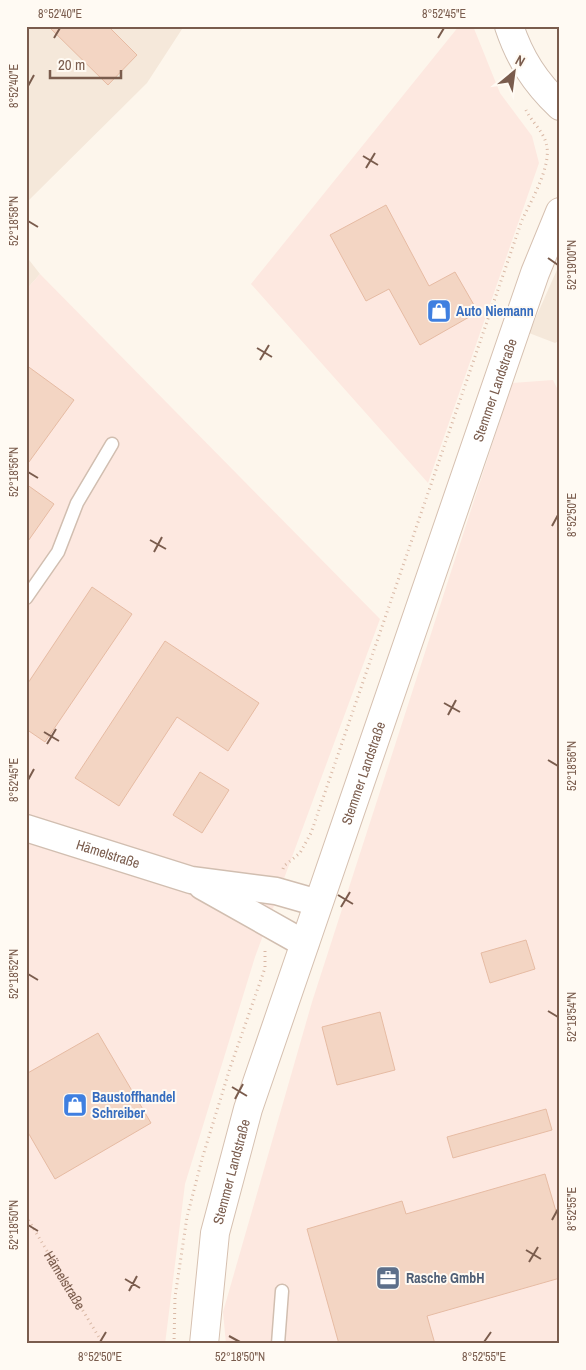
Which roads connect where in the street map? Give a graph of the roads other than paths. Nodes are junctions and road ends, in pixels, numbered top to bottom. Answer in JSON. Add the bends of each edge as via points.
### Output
{"nodes":[{"id":1,"x":509,"y":26,"type":"edge"},
{"id":2,"x":560,"y":106,"type":"edge"},
{"id":3,"x":560,"y":212,"type":"edge"},
{"id":4,"x":112,"y":444,"type":"dead end"},
{"id":5,"x":26,"y":598,"type":"edge"},
{"id":6,"x":26,"y":828,"type":"edge"},
{"id":7,"x":191,"y":880,"type":"junction"},
{"id":8,"x":318,"y":903,"type":"junction"},
{"id":9,"x":306,"y":944,"type":"junction"},
{"id":10,"x":282,"y":1291,"type":"dead end"},
{"id":11,"x":204,"y":1344,"type":"edge"},
{"id":12,"x":278,"y":1344,"type":"edge"}],
"edges":[{"from":1,"to":2,"type":"main road","via":[[517,50],[531,74]]},
{"from":3,"to":8,"type":"main road","name":"Stemmer Landstraße","via":[[535,273]]},
{"from":4,"to":5,"type":"lane","via":[[77,503],[58,552]]},
{"from":6,"to":7,"type":"street","name":"Hämelstraße"},
{"from":7,"to":8,"type":"street","name":"Hämelstraße","via":[[276,891]]},
{"from":7,"to":9,"type":"street","name":"Hämelstraße"},
{"from":8,"to":9,"type":"main road","name":"Stemmer Landstraße"},
{"from":9,"to":11,"type":"main road","name":"Stemmer Landstraße","via":[[248,1109],[222,1200],[215,1233]]},
{"from":10,"to":12,"type":"lane"}]}
